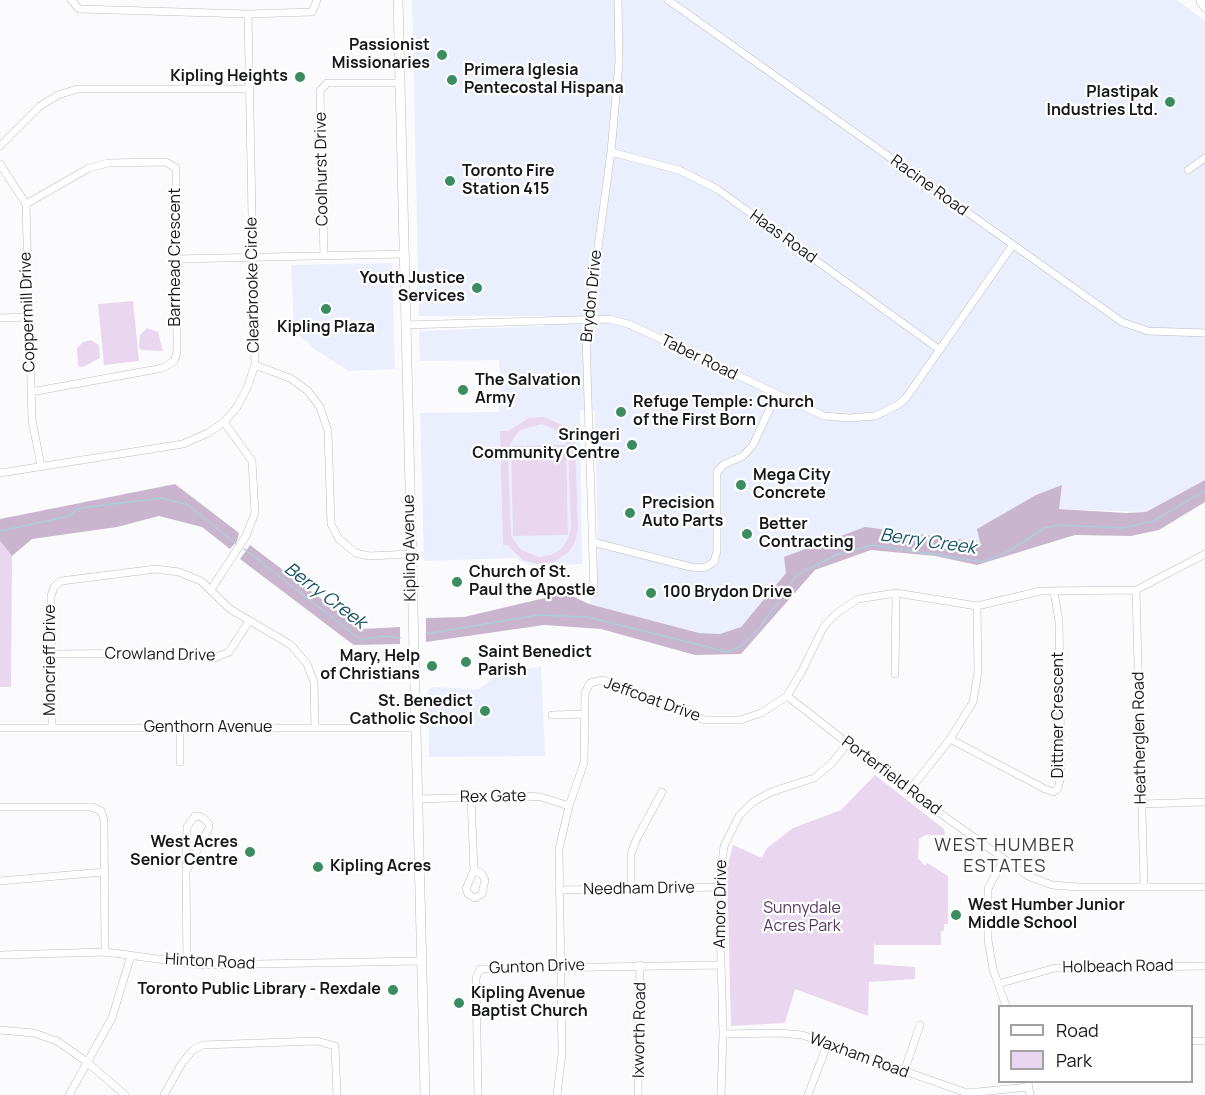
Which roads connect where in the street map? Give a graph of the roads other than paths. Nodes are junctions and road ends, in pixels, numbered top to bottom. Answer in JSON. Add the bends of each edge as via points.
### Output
{"nodes":[{"id":1,"x":71,"y":0,"type":"edge"},
{"id":2,"x":317,"y":0,"type":"edge"},
{"id":3,"x":398,"y":0,"type":"edge"},
{"id":4,"x":618,"y":0,"type":"edge"},
{"id":5,"x":668,"y":0,"type":"edge"},
{"id":6,"x":248,"y":14,"type":"junction"},
{"id":7,"x":398,"y":83,"type":"junction"},
{"id":8,"x":247,"y":88,"type":"junction"},
{"id":9,"x":0,"y":146,"type":"edge"},
{"id":10,"x":611,"y":152,"type":"junction"},
{"id":11,"x":1205,"y":158,"type":"edge"},
{"id":12,"x":0,"y":164,"type":"edge"},
{"id":13,"x":1188,"y":170,"type":"dead end"},
{"id":14,"x":26,"y":204,"type":"junction"},
{"id":15,"x":1012,"y":246,"type":"junction"},
{"id":16,"x":403,"y":254,"type":"junction"},
{"id":17,"x":324,"y":256,"type":"junction"},
{"id":18,"x":254,"y":258,"type":"junction"},
{"id":19,"x":177,"y":259,"type":"junction"},
{"id":20,"x":27,"y":317,"type":"junction"},
{"id":21,"x":587,"y":317,"type":"junction"},
{"id":22,"x":0,"y":318,"type":"edge"},
{"id":23,"x":405,"y":325,"type":"junction"},
{"id":24,"x":1205,"y":333,"type":"edge"},
{"id":25,"x":940,"y":350,"type":"junction"},
{"id":26,"x":255,"y":365,"type":"junction"},
{"id":27,"x":31,"y":392,"type":"junction"},
{"id":28,"x":776,"y":395,"type":"junction"},
{"id":29,"x":224,"y":422,"type":"junction"},
{"id":30,"x":42,"y":466,"type":"junction"},
{"id":31,"x":0,"y":473,"type":"edge"},
{"id":32,"x":592,"y":542,"type":"junction"},
{"id":33,"x":411,"y":554,"type":"junction"},
{"id":34,"x":1205,"y":554,"type":"edge"},
{"id":35,"x":212,"y":588,"type":"junction"},
{"id":36,"x":1136,"y":590,"type":"junction"},
{"id":37,"x":1054,"y":591,"type":"junction"},
{"id":38,"x":594,"y":593,"type":"dead end"},
{"id":39,"x":896,"y":593,"type":"junction"},
{"id":40,"x":977,"y":606,"type":"junction"},
{"id":41,"x":249,"y":621,"type":"junction"},
{"id":42,"x":51,"y":654,"type":"junction"},
{"id":43,"x":895,"y":674,"type":"dead end"},
{"id":44,"x":787,"y":696,"type":"junction"},
{"id":45,"x":585,"y":714,"type":"junction"},
{"id":46,"x":552,"y":715,"type":"dead end"},
{"id":47,"x":180,"y":727,"type":"junction"},
{"id":48,"x":0,"y":728,"type":"edge"},
{"id":49,"x":52,"y":728,"type":"junction"},
{"id":50,"x":315,"y":728,"type":"junction"},
{"id":51,"x":415,"y":728,"type":"junction"},
{"id":52,"x":950,"y":739,"type":"junction"},
{"id":53,"x":848,"y":743,"type":"junction"},
{"id":54,"x":180,"y":762,"type":"dead end"},
{"id":55,"x":909,"y":791,"type":"junction"},
{"id":56,"x":662,"y":792,"type":"dead end"},
{"id":57,"x":471,"y":798,"type":"junction"},
{"id":58,"x":417,"y":799,"type":"junction"},
{"id":59,"x":1205,"y":802,"type":"edge"},
{"id":60,"x":1142,"y":804,"type":"junction"},
{"id":61,"x":569,"y":806,"type":"junction"},
{"id":62,"x":0,"y":807,"type":"edge"},
{"id":63,"x":1003,"y":860,"type":"junction"},
{"id":64,"x":474,"y":870,"type":"dead end"},
{"id":65,"x":104,"y":872,"type":"junction"},
{"id":66,"x":186,"y":872,"type":"junction"},
{"id":67,"x":0,"y":881,"type":"edge"},
{"id":68,"x":1144,"y":886,"type":"junction"},
{"id":69,"x":719,"y":887,"type":"junction"},
{"id":70,"x":1205,"y":887,"type":"edge"},
{"id":71,"x":631,"y":889,"type":"junction"},
{"id":72,"x":560,"y":890,"type":"junction"},
{"id":73,"x":105,"y":952,"type":"junction"},
{"id":74,"x":0,"y":955,"type":"edge"},
{"id":75,"x":131,"y":955,"type":"junction"},
{"id":76,"x":421,"y":961,"type":"junction"},
{"id":77,"x":187,"y":964,"type":"junction"},
{"id":78,"x":640,"y":965,"type":"junction"},
{"id":79,"x":720,"y":965,"type":"junction"},
{"id":80,"x":559,"y":966,"type":"junction"},
{"id":81,"x":1205,"y":966,"type":"edge"},
{"id":82,"x":998,"y":984,"type":"junction"},
{"id":83,"x":1006,"y":1005,"type":"edge"},
{"id":84,"x":920,"y":1025,"type":"dead end"},
{"id":85,"x":0,"y":1030,"type":"edge"},
{"id":86,"x":723,"y":1034,"type":"junction"},
{"id":87,"x":826,"y":1045,"type":"junction"},
{"id":88,"x":87,"y":1062,"type":"junction"},
{"id":89,"x":904,"y":1072,"type":"junction"},
{"id":90,"x":1029,"y":1088,"type":"edge"},
{"id":91,"x":69,"y":1095,"type":"edge"},
{"id":92,"x":125,"y":1095,"type":"edge"},
{"id":93,"x":164,"y":1095,"type":"edge"},
{"id":94,"x":337,"y":1095,"type":"edge"},
{"id":95,"x":425,"y":1095,"type":"edge"},
{"id":96,"x":478,"y":1095,"type":"edge"},
{"id":97,"x":557,"y":1095,"type":"edge"},
{"id":98,"x":638,"y":1095,"type":"edge"},
{"id":99,"x":721,"y":1095,"type":"edge"},
{"id":100,"x":808,"y":1095,"type":"edge"}],
"edges":[{"from":1,"to":6,"type":"street","via":[[79,9]]},
{"from":2,"to":6,"type":"street","via":[[312,12]]},
{"from":3,"to":7,"type":"main road","name":"Kipling Avenue"},
{"from":4,"to":10,"type":"street","name":"Brydon Drive","via":[[619,62]]},
{"from":5,"to":15,"type":"street","name":"Racine Road"},
{"from":6,"to":8,"type":"street","name":"Clearbrooke Circle"},
{"from":7,"to":16,"type":"main road","name":"Kipling Avenue"},
{"from":7,"to":17,"type":"street","name":"Coolhurst Drive","via":[[327,83],[320,91]]},
{"from":8,"to":9,"type":"street","via":[[77,90],[40,106]]},
{"from":8,"to":18,"type":"street","name":"Clearbrooke Circle"},
{"from":10,"to":21,"type":"street","name":"Brydon Drive"},
{"from":10,"to":25,"type":"street","name":"Haas Road","via":[[679,170],[717,189]]},
{"from":11,"to":13,"type":"street"},
{"from":12,"to":14,"type":"street"},
{"from":14,"to":19,"type":"street","name":"Barrhead Crescent","via":[[89,168],[108,163],[166,162],[176,168]]},
{"from":14,"to":20,"type":"street","name":"Coppermill Drive"},
{"from":15,"to":24,"type":"street","name":"Racine Road","via":[[1122,322],[1148,331]]},
{"from":15,"to":25,"type":"street","name":"Taber Road"},
{"from":16,"to":17,"type":"street"},
{"from":16,"to":23,"type":"main road","name":"Kipling Avenue"},
{"from":17,"to":18,"type":"street"},
{"from":18,"to":19,"type":"street"},
{"from":18,"to":26,"type":"street","name":"Clearbrooke Circle"},
{"from":19,"to":27,"type":"street","name":"Barrhead Crescent","via":[[174,361],[163,368]]},
{"from":20,"to":22,"type":"street"},
{"from":20,"to":27,"type":"street","name":"Coppermill Drive"},
{"from":21,"to":23,"type":"street","name":"Taber Road"},
{"from":21,"to":28,"type":"street","name":"Taber Road","via":[[631,325]]},
{"from":21,"to":32,"type":"street","name":"Brydon Drive"},
{"from":23,"to":33,"type":"main road","name":"Kipling Avenue"},
{"from":25,"to":28,"type":"street","name":"Taber Road","via":[[906,398],[875,416],[824,416]]},
{"from":26,"to":29,"type":"street","name":"Clearbrooke Circle","via":[[237,407]]},
{"from":26,"to":33,"type":"street","via":[[290,378],[308,391],[320,407],[328,431],[331,524],[339,539],[369,556]]},
{"from":27,"to":30,"type":"street","name":"Coppermill Drive","via":[[32,420]]},
{"from":28,"to":32,"type":"street","via":[[753,445],[717,472],[714,562],[704,568],[691,567]]},
{"from":29,"to":30,"type":"street","name":"Clearbrooke Circle","via":[[183,444]]},
{"from":29,"to":35,"type":"street","via":[[252,460],[255,513],[239,547]]},
{"from":30,"to":31,"type":"street","name":"Clearbrooke Circle"},
{"from":32,"to":38,"type":"street","name":"Brydon Drive"},
{"from":33,"to":51,"type":"main road","name":"Kipling Avenue"},
{"from":34,"to":36,"type":"street","name":"Jeffcoat Drive"},
{"from":35,"to":41,"type":"street","name":"Moncrieff Drive","via":[[230,609]]},
{"from":35,"to":42,"type":"street","name":"Moncrieff Drive","via":[[190,575],[168,570],[61,581],[51,596]]},
{"from":36,"to":37,"type":"street","name":"Jeffcoat Drive"},
{"from":36,"to":60,"type":"street","name":"Heatherglen Road"},
{"from":37,"to":40,"type":"street","name":"Jeffcoat Drive"},
{"from":37,"to":52,"type":"street","name":"Dittmer Crescent","via":[[1059,621],[1058,788],[1054,792],[1044,789]]},
{"from":39,"to":40,"type":"street","name":"Jeffcoat Drive"},
{"from":39,"to":43,"type":"street"},
{"from":39,"to":44,"type":"street","name":"Jeffcoat Drive","via":[[858,599],[832,617],[816,639]]},
{"from":40,"to":52,"type":"street","via":[[977,685],[969,712]]},
{"from":41,"to":42,"type":"street","name":"Crowland Drive","via":[[230,652],[214,658],[168,653]]},
{"from":41,"to":50,"type":"street","name":"Moncrieff Drive","via":[[291,645],[307,664],[316,693]]},
{"from":42,"to":49,"type":"street","name":"Moncrieff Drive"},
{"from":44,"to":45,"type":"street","name":"Jeffcoat Drive","via":[[754,716],[716,721],[598,680],[586,689]]},
{"from":44,"to":53,"type":"street","name":"Porterfield Road"},
{"from":45,"to":46,"type":"street"},
{"from":45,"to":61,"type":"street","name":"Jeffcoat Drive","via":[[584,763]]},
{"from":47,"to":49,"type":"street","name":"Genthorn Avenue"},
{"from":47,"to":50,"type":"street","name":"Genthorn Avenue"},
{"from":47,"to":54,"type":"street"},
{"from":48,"to":49,"type":"street","name":"Genthorn Avenue"},
{"from":50,"to":51,"type":"street","name":"Genthorn Avenue"},
{"from":51,"to":58,"type":"main road","name":"Kipling Avenue"},
{"from":52,"to":55,"type":"street"},
{"from":53,"to":55,"type":"street","name":"Porterfield Road"},
{"from":53,"to":69,"type":"street","name":"Amoro Drive","via":[[823,772],[760,797],[744,810],[724,846]]},
{"from":55,"to":63,"type":"street","name":"Porterfield Road"},
{"from":56,"to":71,"type":"street","via":[[631,854]]},
{"from":57,"to":58,"type":"street","name":"Rex Gate"},
{"from":57,"to":61,"type":"street","name":"Rex Gate","via":[[532,796]]},
{"from":57,"to":64,"type":"street"},
{"from":58,"to":76,"type":"main road","name":"Kipling Avenue"},
{"from":59,"to":60,"type":"street"},
{"from":60,"to":68,"type":"street","name":"Heatherglen Road"},
{"from":61,"to":72,"type":"street","name":"Jeffcoat Drive","via":[[559,849]]},
{"from":62,"to":65,"type":"street","via":[[101,810]]},
{"from":63,"to":68,"type":"street","name":"Porterfield Road","via":[[1052,885]]},
{"from":63,"to":82,"type":"street","via":[[992,878],[988,897],[989,953]]},
{"from":65,"to":67,"type":"street"},
{"from":65,"to":73,"type":"street"},
{"from":66,"to":66,"type":"street","via":[[187,827],[191,818],[202,817],[209,828]]},
{"from":66,"to":77,"type":"street"},
{"from":68,"to":70,"type":"street","name":"Porterfield Road"},
{"from":69,"to":71,"type":"street","name":"Needham Drive"},
{"from":69,"to":79,"type":"street","name":"Amoro Drive"},
{"from":71,"to":72,"type":"street","name":"Needham Drive"},
{"from":72,"to":80,"type":"street","name":"Jeffcoat Drive"},
{"from":73,"to":74,"type":"street","name":"Hinton Road"},
{"from":73,"to":75,"type":"street","name":"Hinton Road"},
{"from":75,"to":77,"type":"street","name":"Hinton Road"},
{"from":75,"to":88,"type":"street","via":[[112,1018]]},
{"from":76,"to":77,"type":"street","name":"Hinton Road"},
{"from":76,"to":95,"type":"main road","name":"Kipling Avenue"},
{"from":78,"to":79,"type":"street","name":"Gunton Drive"},
{"from":78,"to":80,"type":"street","name":"Gunton Drive"},
{"from":78,"to":98,"type":"street","name":"Ixworth Road"},
{"from":79,"to":86,"type":"street","name":"Amoro Drive"},
{"from":80,"to":96,"type":"street","name":"Gunton Drive","via":[[480,969],[476,978]]},
{"from":80,"to":97,"type":"street","name":"Jeffcoat Drive","via":[[562,1053]]},
{"from":81,"to":82,"type":"street","name":"Holbeach Road","via":[[1067,967]]},
{"from":82,"to":83,"type":"street"},
{"from":84,"to":89,"type":"street"},
{"from":85,"to":88,"type":"street","via":[[45,1037]]},
{"from":86,"to":87,"type":"street","name":"Waxham Road","via":[[790,1033]]},
{"from":86,"to":99,"type":"street","name":"Amoro Drive"},
{"from":87,"to":89,"type":"street","name":"Waxham Road"},
{"from":87,"to":100,"type":"street"},
{"from":88,"to":91,"type":"street"},
{"from":88,"to":92,"type":"street"},
{"from":89,"to":90,"type":"street","name":"Waxham Road","via":[[967,1093]]},
{"from":93,"to":94,"type":"street","via":[[193,1050],[203,1046],[317,1041],[335,1046]]}]}
